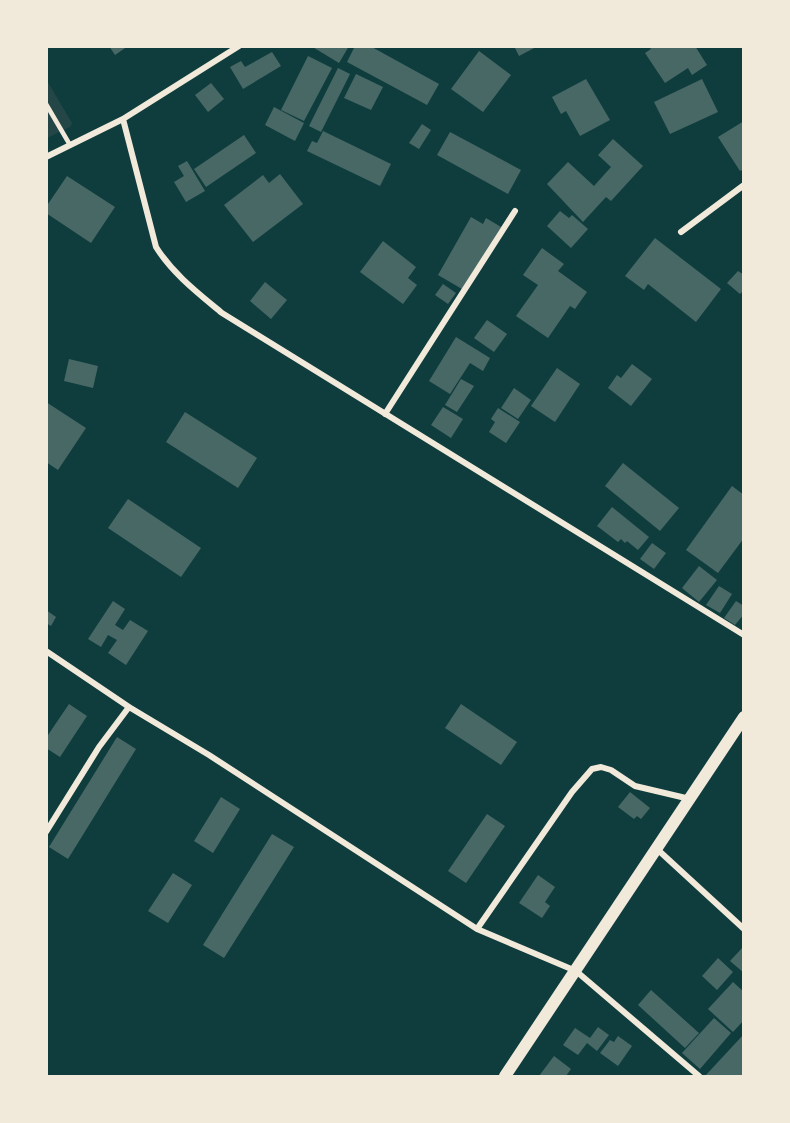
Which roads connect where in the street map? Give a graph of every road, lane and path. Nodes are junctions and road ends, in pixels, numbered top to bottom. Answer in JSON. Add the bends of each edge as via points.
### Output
{"nodes":[{"id":1,"x":239,"y":46,"type":"edge"},
{"id":2,"x":46,"y":104,"type":"edge"},
{"id":3,"x":123,"y":119,"type":"junction"},
{"id":4,"x":70,"y":145,"type":"junction"},
{"id":5,"x":46,"y":157,"type":"edge"},
{"id":6,"x":744,"y":186,"type":"edge"},
{"id":7,"x":515,"y":211,"type":"dead end"},
{"id":8,"x":681,"y":232,"type":"dead end"},
{"id":9,"x":385,"y":414,"type":"junction"},
{"id":10,"x":744,"y":635,"type":"edge"},
{"id":11,"x":46,"y":651,"type":"edge"},
{"id":12,"x":129,"y":708,"type":"junction"},
{"id":13,"x":744,"y":717,"type":"edge"},
{"id":14,"x":690,"y":799,"type":"junction"},
{"id":15,"x":46,"y":832,"type":"edge"},
{"id":16,"x":657,"y":849,"type":"junction"},
{"id":17,"x":477,"y":929,"type":"junction"},
{"id":18,"x":744,"y":929,"type":"edge"},
{"id":19,"x":576,"y":971,"type":"junction"},
{"id":20,"x":505,"y":1077,"type":"edge"},
{"id":21,"x":699,"y":1077,"type":"edge"}],
"edges":[{"from":1,"to":3,"type":"street"},
{"from":2,"to":4,"type":"lane"},
{"from":3,"to":4,"type":"street"},
{"from":3,"to":9,"type":"street","via":[[156,247],[166,263],[222,313]]},
{"from":4,"to":5,"type":"street"},
{"from":6,"to":8,"type":"street"},
{"from":7,"to":9,"type":"street"},
{"from":9,"to":10,"type":"street"},
{"from":11,"to":12,"type":"street"},
{"from":12,"to":15,"type":"street","via":[[99,747]]},
{"from":12,"to":17,"type":"street","via":[[209,755]]},
{"from":13,"to":14,"type":"main road"},
{"from":14,"to":16,"type":"main road"},
{"from":14,"to":17,"type":"street","via":[[635,786],[611,770],[592,769]]},
{"from":16,"to":18,"type":"street"},
{"from":16,"to":19,"type":"main road"},
{"from":17,"to":19,"type":"street"},
{"from":19,"to":20,"type":"main road"},
{"from":19,"to":21,"type":"street"}]}
